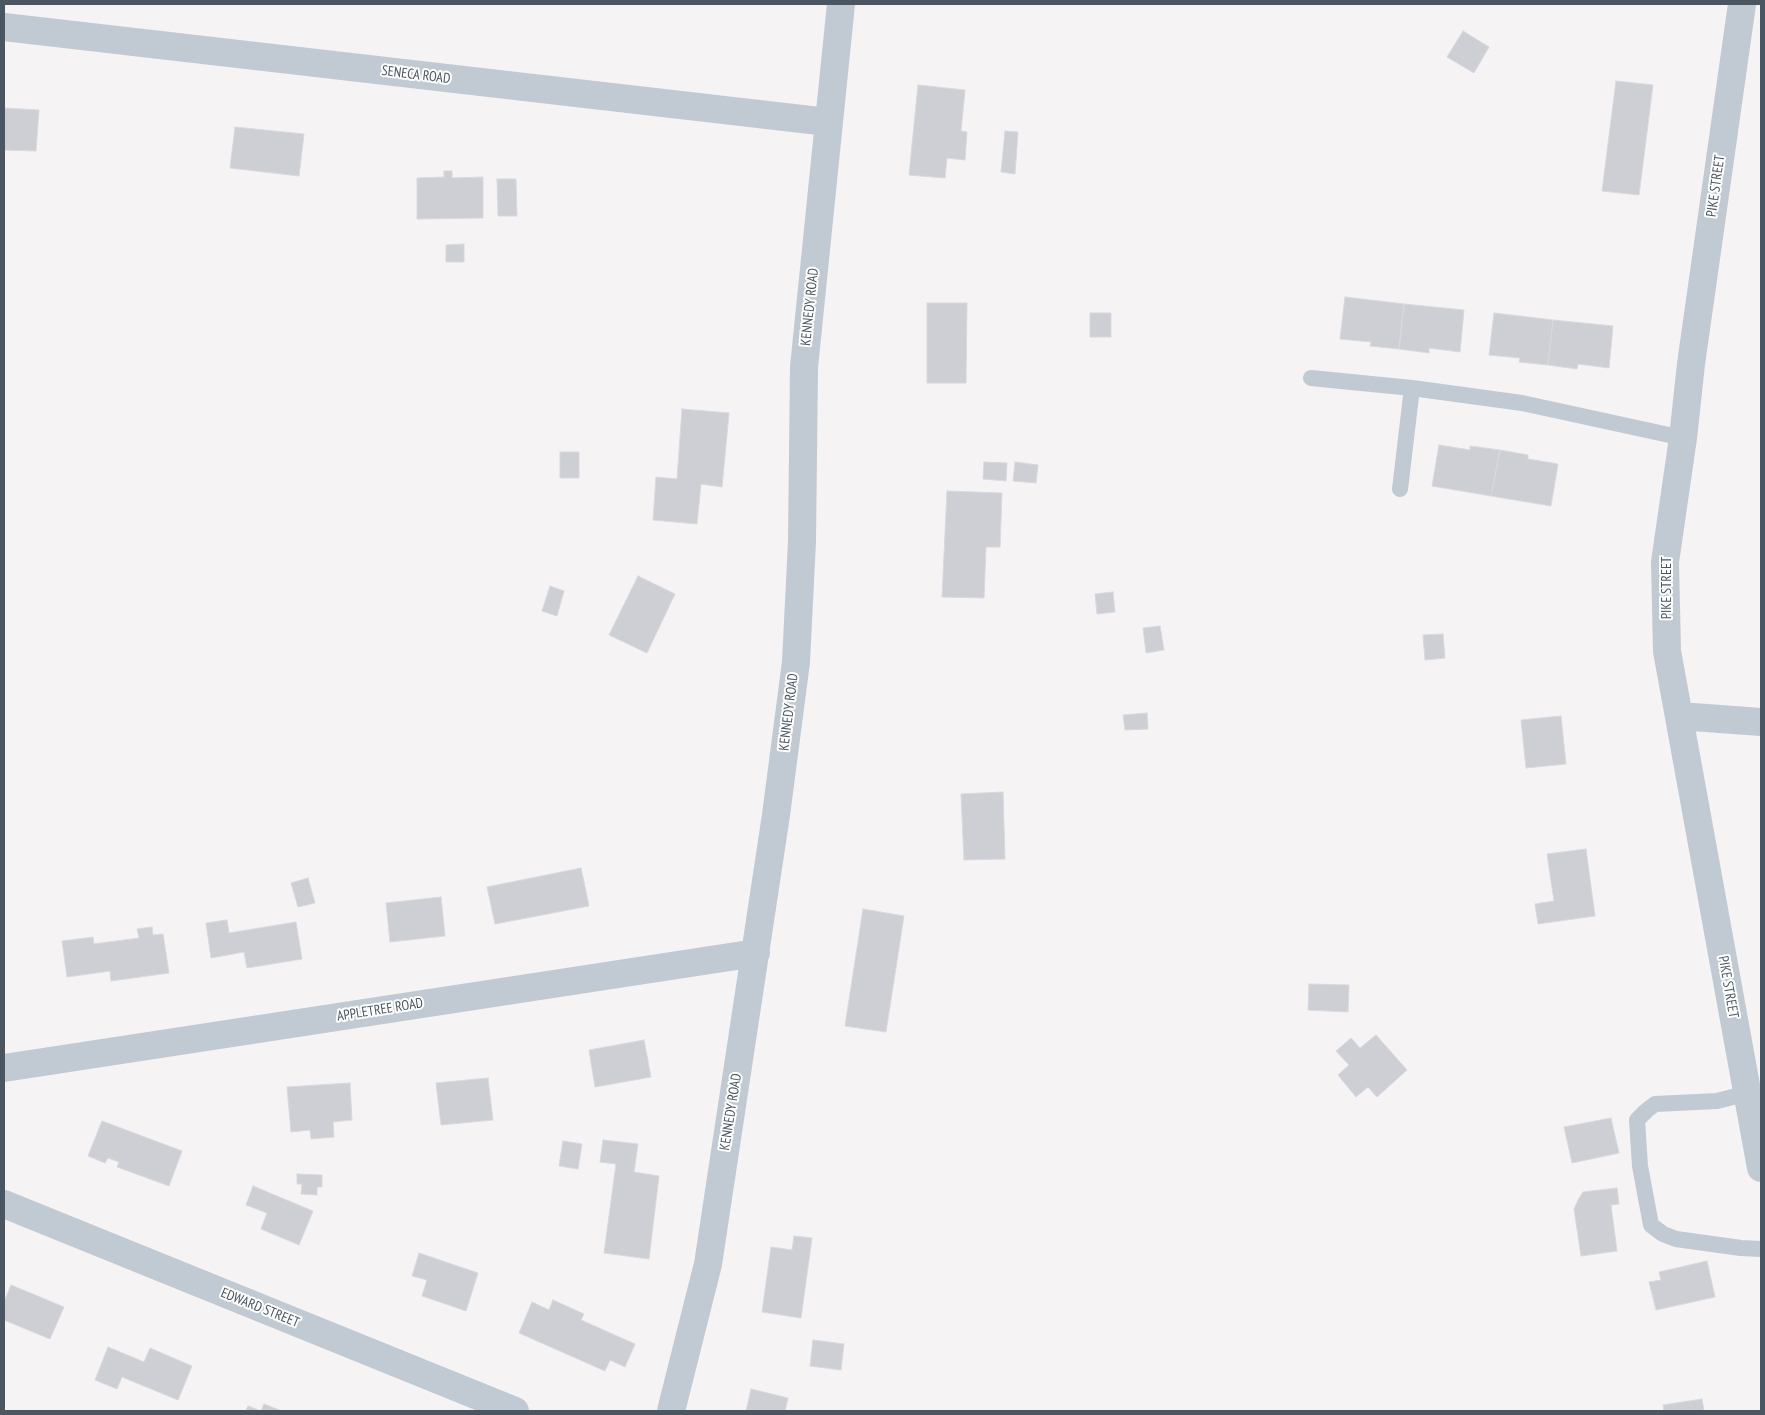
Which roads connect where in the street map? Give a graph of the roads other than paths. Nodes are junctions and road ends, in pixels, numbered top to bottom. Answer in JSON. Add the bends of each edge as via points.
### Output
{"nodes":[{"id":1,"x":841,"y":4,"type":"edge"},
{"id":2,"x":1742,"y":4,"type":"edge"},
{"id":3,"x":4,"y":27,"type":"edge"},
{"id":4,"x":828,"y":122,"type":"junction"},
{"id":5,"x":1312,"y":378,"type":"dead end"},
{"id":6,"x":1412,"y":388,"type":"junction"},
{"id":7,"x":1683,"y":438,"type":"junction"},
{"id":8,"x":1400,"y":489,"type":"dead end"},
{"id":9,"x":1679,"y":716,"type":"junction"},
{"id":10,"x":1761,"y":722,"type":"edge"},
{"id":11,"x":756,"y":952,"type":"junction"},
{"id":12,"x":4,"y":1068,"type":"edge"},
{"id":13,"x":1748,"y":1093,"type":"junction"},
{"id":14,"x":1761,"y":1168,"type":"edge"},
{"id":15,"x":4,"y":1204,"type":"edge"},
{"id":16,"x":1761,"y":1249,"type":"edge"},
{"id":17,"x":515,"y":1411,"type":"edge"},
{"id":18,"x":671,"y":1411,"type":"edge"}],
"edges":[{"from":1,"to":4,"type":"street","name":"KENNEDY ROAD"},
{"from":2,"to":7,"type":"street","name":"PIKE STREET"},
{"from":3,"to":4,"type":"street","name":"SENECA ROAD"},
{"from":4,"to":11,"type":"street","name":"KENNEDY ROAD","via":[[804,366],[802,541],[796,662]]},
{"from":5,"to":6,"type":"lane"},
{"from":6,"to":7,"type":"lane","via":[[1522,403]]},
{"from":6,"to":8,"type":"lane"},
{"from":7,"to":9,"type":"street","name":"PIKE STREET","via":[[1665,562],[1667,651]]},
{"from":9,"to":10,"type":"street"},
{"from":9,"to":13,"type":"street","name":"PIKE STREET"},
{"from":11,"to":12,"type":"street","name":"APPLETREE ROAD"},
{"from":11,"to":18,"type":"street","name":"KENNEDY ROAD","via":[[708,1264]]},
{"from":13,"to":14,"type":"street","name":"PIKE STREET"},
{"from":13,"to":16,"type":"lane","via":[[1717,1101],[1655,1104],[1637,1120],[1640,1166],[1651,1225],[1663,1234]]},
{"from":15,"to":17,"type":"street","name":"EDWARD STREET"}]}
